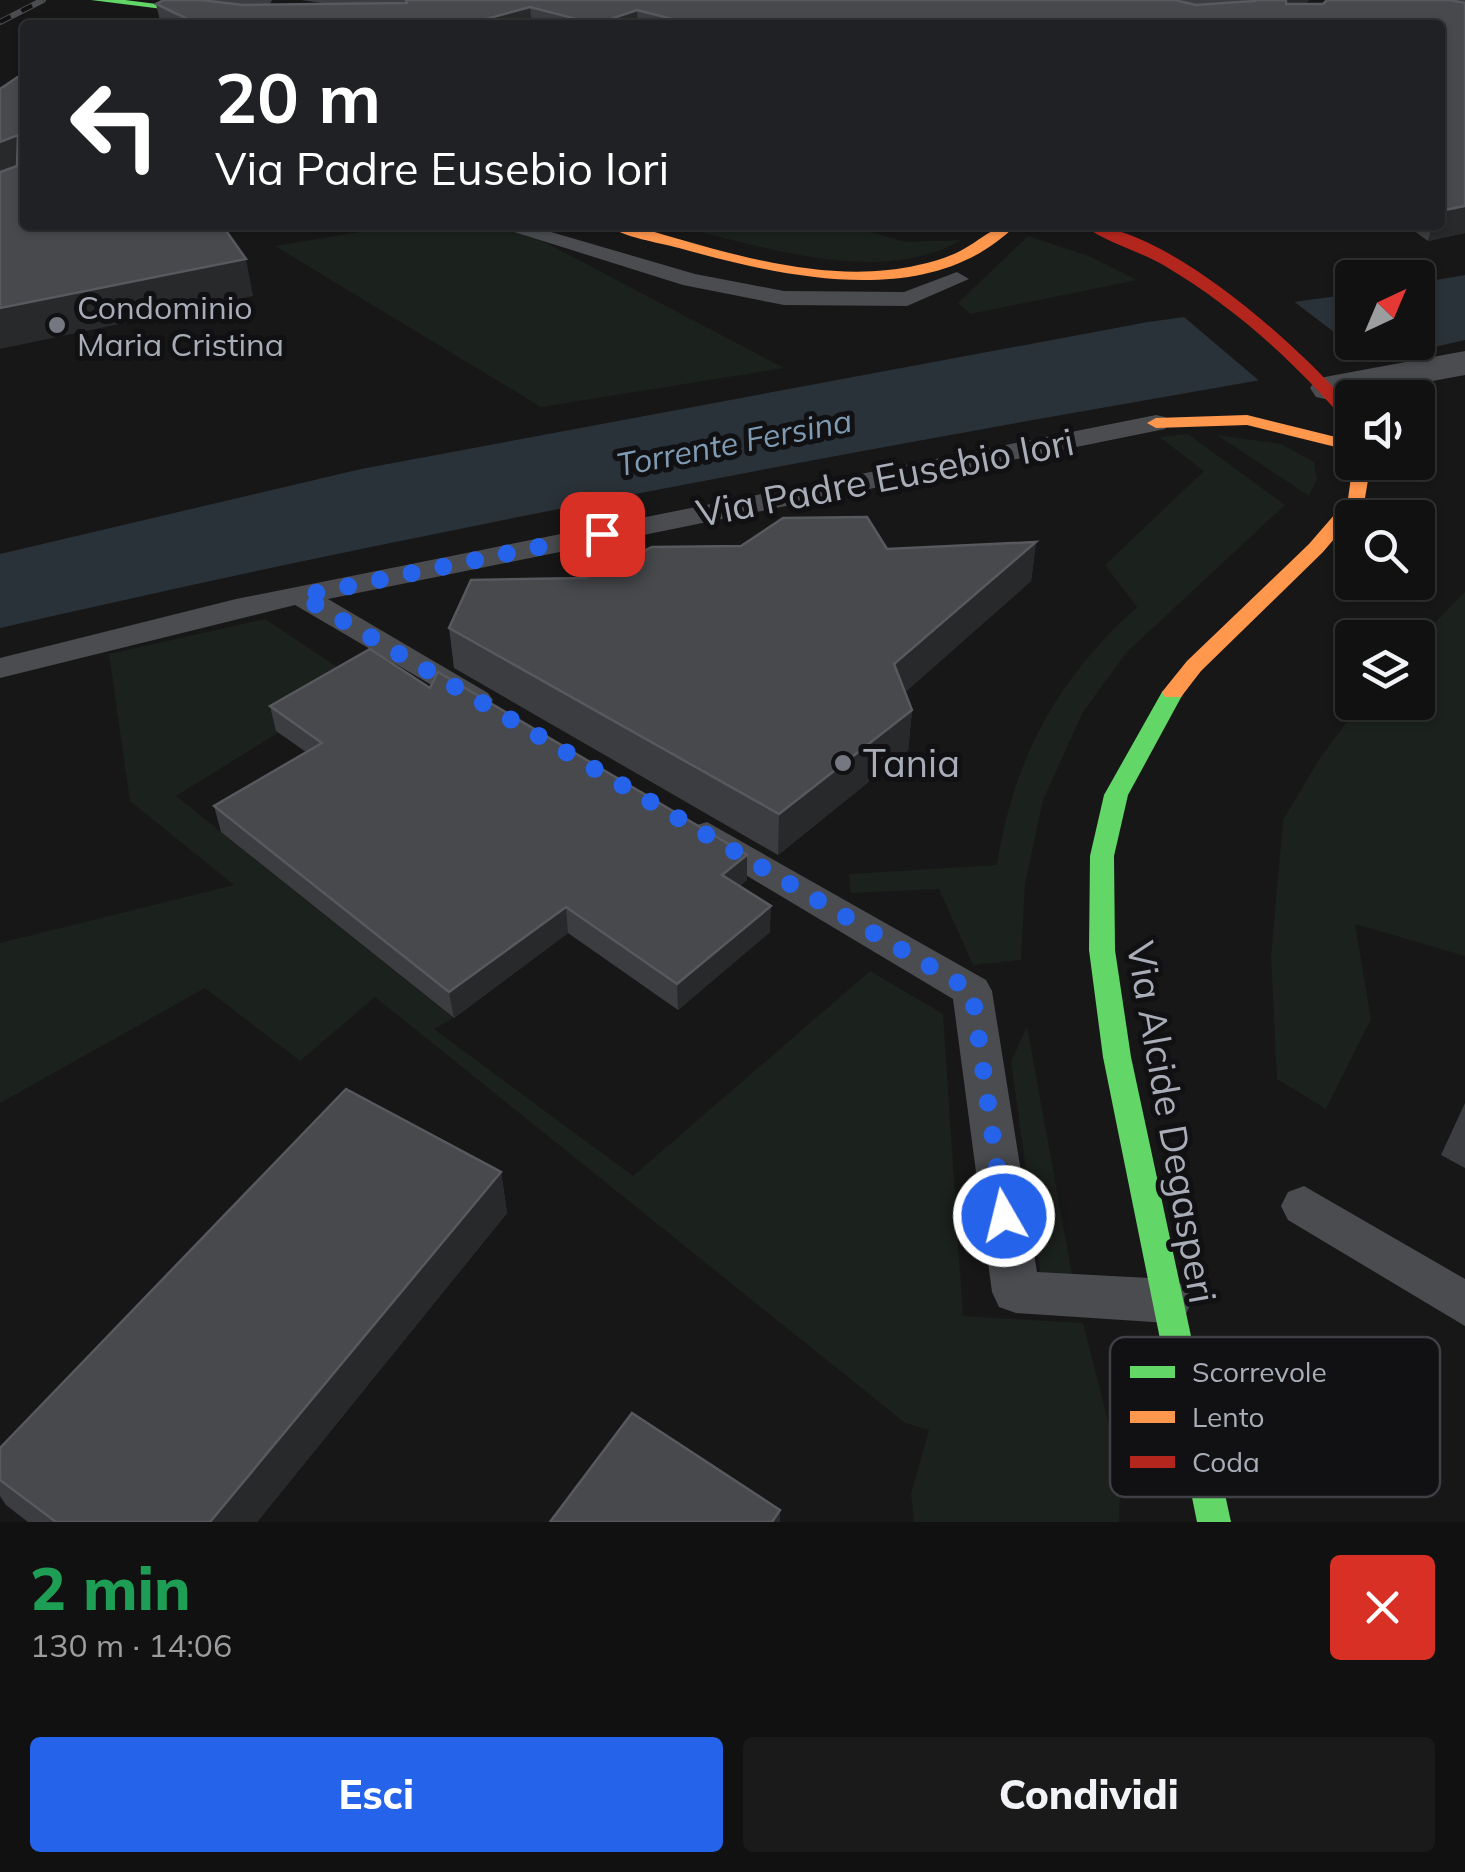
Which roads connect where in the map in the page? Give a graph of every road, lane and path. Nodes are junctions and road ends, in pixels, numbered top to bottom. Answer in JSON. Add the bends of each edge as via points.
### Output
{"nodes":[{"id":1,"x":96,"y":0,"type":"edge"},
{"id":2,"x":214,"y":0,"type":"edge"},
{"id":3,"x":222,"y":1,"type":"edge"},
{"id":4,"x":311,"y":18,"type":"edge"},
{"id":5,"x":519,"y":230,"type":"edge"},
{"id":6,"x":634,"y":230,"type":"edge"},
{"id":7,"x":1002,"y":230,"type":"edge"},
{"id":8,"x":1102,"y":230,"type":"edge"},
{"id":9,"x":931,"y":267,"type":"junction"},
{"id":10,"x":1465,"y":363,"type":"edge"},
{"id":11,"x":1334,"y":394,"type":"edge"},
{"id":12,"x":1156,"y":423,"type":"joint"},
{"id":13,"x":1335,"y":442,"type":"edge"},
{"id":14,"x":1360,"y":480,"type":"edge"},
{"id":15,"x":301,"y":596,"type":"junction"},
{"id":16,"x":0,"y":668,"type":"edge"},
{"id":17,"x":507,"y":718,"type":"edge"},
{"id":18,"x":679,"y":819,"type":"edge"},
{"id":19,"x":1304,"y":1206,"type":"dead end"},
{"id":20,"x":1168,"y":1300,"type":"junction"},
{"id":21,"x":1465,"y":1304,"type":"edge"},
{"id":22,"x":1176,"y":1337,"type":"edge"},
{"id":23,"x":1209,"y":1497,"type":"edge"},
{"id":24,"x":1214,"y":1522,"type":"edge"}],
"edges":[{"from":1,"to":4,"type":"street"},
{"from":2,"to":3,"type":"street"},
{"from":3,"to":4,"type":"street"},
{"from":5,"to":9,"type":"lane","via":[[691,280],[784,298],[907,299],[957,278]]},
{"from":6,"to":9,"type":"street","via":[[787,268],[891,273]]},
{"from":7,"to":9,"type":"street"},
{"from":8,"to":11,"type":"street","via":[[1162,256]]},
{"from":10,"to":11,"type":"street"},
{"from":12,"to":13,"type":"street","name":"Via Padre Eusebio Iori","via":[[1246,420]]},
{"from":12,"to":15,"type":"lane","name":"Via Padre Eusebio Iori"},
{"from":14,"to":20,"type":"street","name":"Via Alcide Degasperi","via":[[1357,500],[1316,548],[1194,666],[1162,706],[1116,795],[1105,840],[1102,950],[1117,1057]]},
{"from":15,"to":16,"type":"lane","name":"Via Padre Eusebio Iori"},
{"from":15,"to":17,"type":"lane"},
{"from":18,"to":20,"type":"lane","via":[[972,991],[1016,1292]]},
{"from":19,"to":21,"type":"lane"},
{"from":20,"to":22,"type":"street","name":"Via Alcide Degasperi"},
{"from":23,"to":24,"type":"street","name":"Via Alcide Degasperi"}]}
